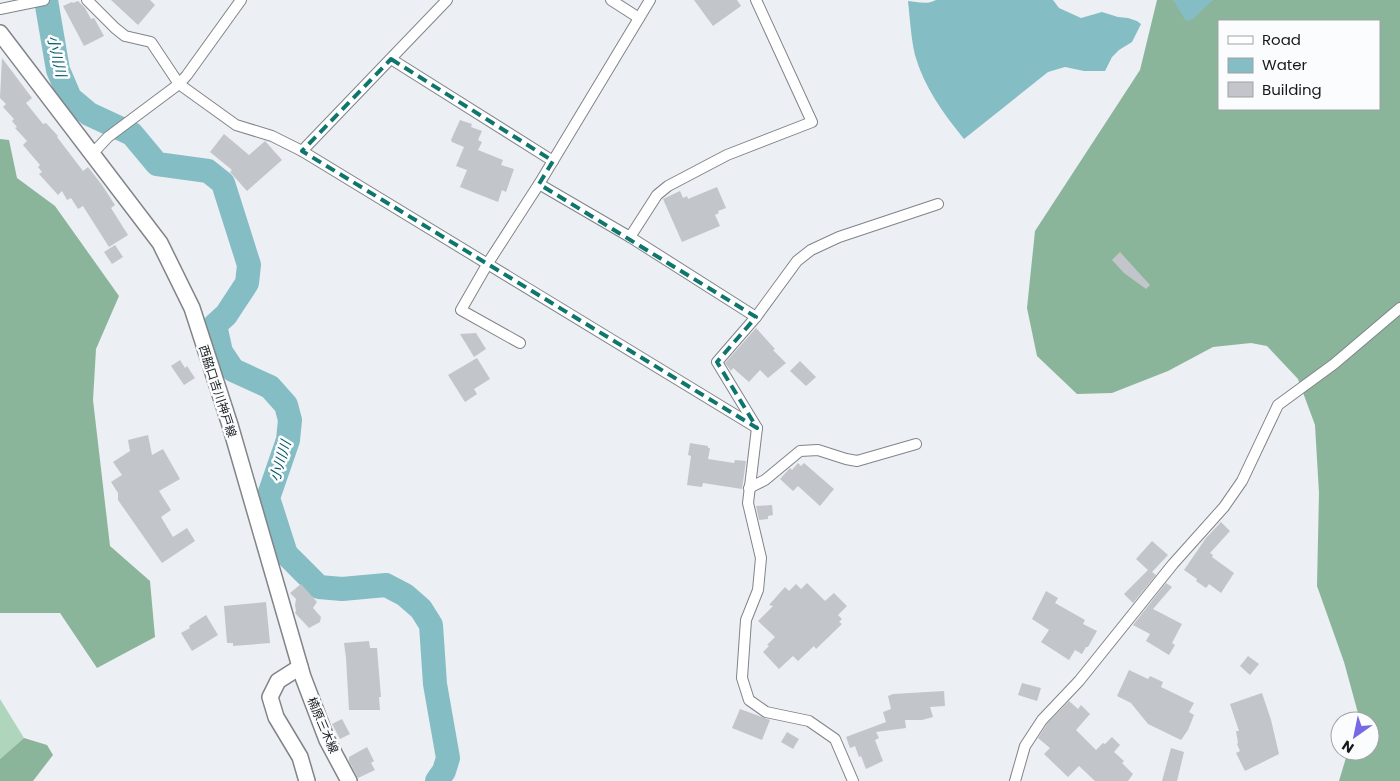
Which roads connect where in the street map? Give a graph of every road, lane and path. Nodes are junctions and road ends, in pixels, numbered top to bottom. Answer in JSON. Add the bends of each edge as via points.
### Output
{"nodes":[{"id":1,"x":44,"y":0,"type":"edge"},
{"id":2,"x":87,"y":0,"type":"edge"},
{"id":3,"x":241,"y":0,"type":"edge"},
{"id":4,"x":447,"y":0,"type":"edge"},
{"id":5,"x":610,"y":0,"type":"edge"},
{"id":6,"x":650,"y":0,"type":"edge"},
{"id":7,"x":756,"y":0,"type":"edge"},
{"id":8,"x":0,"y":9,"type":"edge"},
{"id":9,"x":639,"y":18,"type":"junction"},
{"id":10,"x":0,"y":33,"type":"edge"},
{"id":11,"x":390,"y":59,"type":"junction"},
{"id":12,"x":179,"y":84,"type":"junction"},
{"id":13,"x":302,"y":151,"type":"junction"},
{"id":14,"x":92,"y":154,"type":"junction"},
{"id":15,"x":553,"y":161,"type":"junction"},
{"id":16,"x":539,"y":184,"type":"junction"},
{"id":17,"x":938,"y":204,"type":"dead end"},
{"id":18,"x":630,"y":237,"type":"junction"},
{"id":19,"x":488,"y":264,"type":"junction"},
{"id":20,"x":1400,"y":308,"type":"edge"},
{"id":21,"x":756,"y":317,"type":"junction"},
{"id":22,"x":520,"y":343,"type":"dead end"},
{"id":23,"x":757,"y":428,"type":"junction"},
{"id":24,"x":916,"y":444,"type":"dead end"},
{"id":25,"x":749,"y":488,"type":"junction"},
{"id":26,"x":300,"y":667,"type":"junction"},
{"id":27,"x":307,"y":781,"type":"edge"},
{"id":28,"x":349,"y":781,"type":"edge"},
{"id":29,"x":853,"y":781,"type":"edge"},
{"id":30,"x":1015,"y":781,"type":"edge"}],
"edges":[{"from":1,"to":8,"type":"street"},
{"from":2,"to":12,"type":"street","via":[[125,36],[151,42]]},
{"from":3,"to":12,"type":"street"},
{"from":4,"to":11,"type":"street"},
{"from":5,"to":9,"type":"street"},
{"from":6,"to":9,"type":"street"},
{"from":7,"to":18,"type":"street","via":[[812,122],[727,155],[668,186],[658,195]]},
{"from":9,"to":15,"type":"street"},
{"from":10,"to":14,"type":"main road","name":"西脇口吉川神戸線"},
{"from":11,"to":13,"type":"street"},
{"from":11,"to":15,"type":"street"},
{"from":12,"to":13,"type":"street","via":[[236,125],[272,136]]},
{"from":12,"to":14,"type":"street","via":[[108,137]]},
{"from":13,"to":19,"type":"street"},
{"from":14,"to":26,"type":"main road","name":"西脇口吉川神戸線","via":[[160,244],[192,308],[230,425]]},
{"from":15,"to":16,"type":"street"},
{"from":16,"to":18,"type":"street"},
{"from":16,"to":19,"type":"street"},
{"from":17,"to":21,"type":"street","via":[[811,250],[797,261]]},
{"from":18,"to":21,"type":"street"},
{"from":19,"to":22,"type":"street","via":[[461,310]]},
{"from":19,"to":23,"type":"street"},
{"from":20,"to":30,"type":"street","via":[[1334,364],[1278,405],[1242,481],[1224,507],[1173,564],[1079,682],[1042,720],[1025,746]]},
{"from":21,"to":23,"type":"street","via":[[717,362]]},
{"from":23,"to":25,"type":"street"},
{"from":24,"to":25,"type":"street","via":[[857,461],[818,450],[800,451],[765,480]]},
{"from":25,"to":29,"type":"street","via":[[748,504],[761,558],[758,590],[746,620],[744,686],[749,700],[766,712],[809,720],[836,738]]},
{"from":26,"to":27,"type":"main road","via":[[278,681],[270,697],[276,717],[300,757]]},
{"from":26,"to":28,"type":"main road","name":"楠原三木線","via":[[327,740]]}]}
